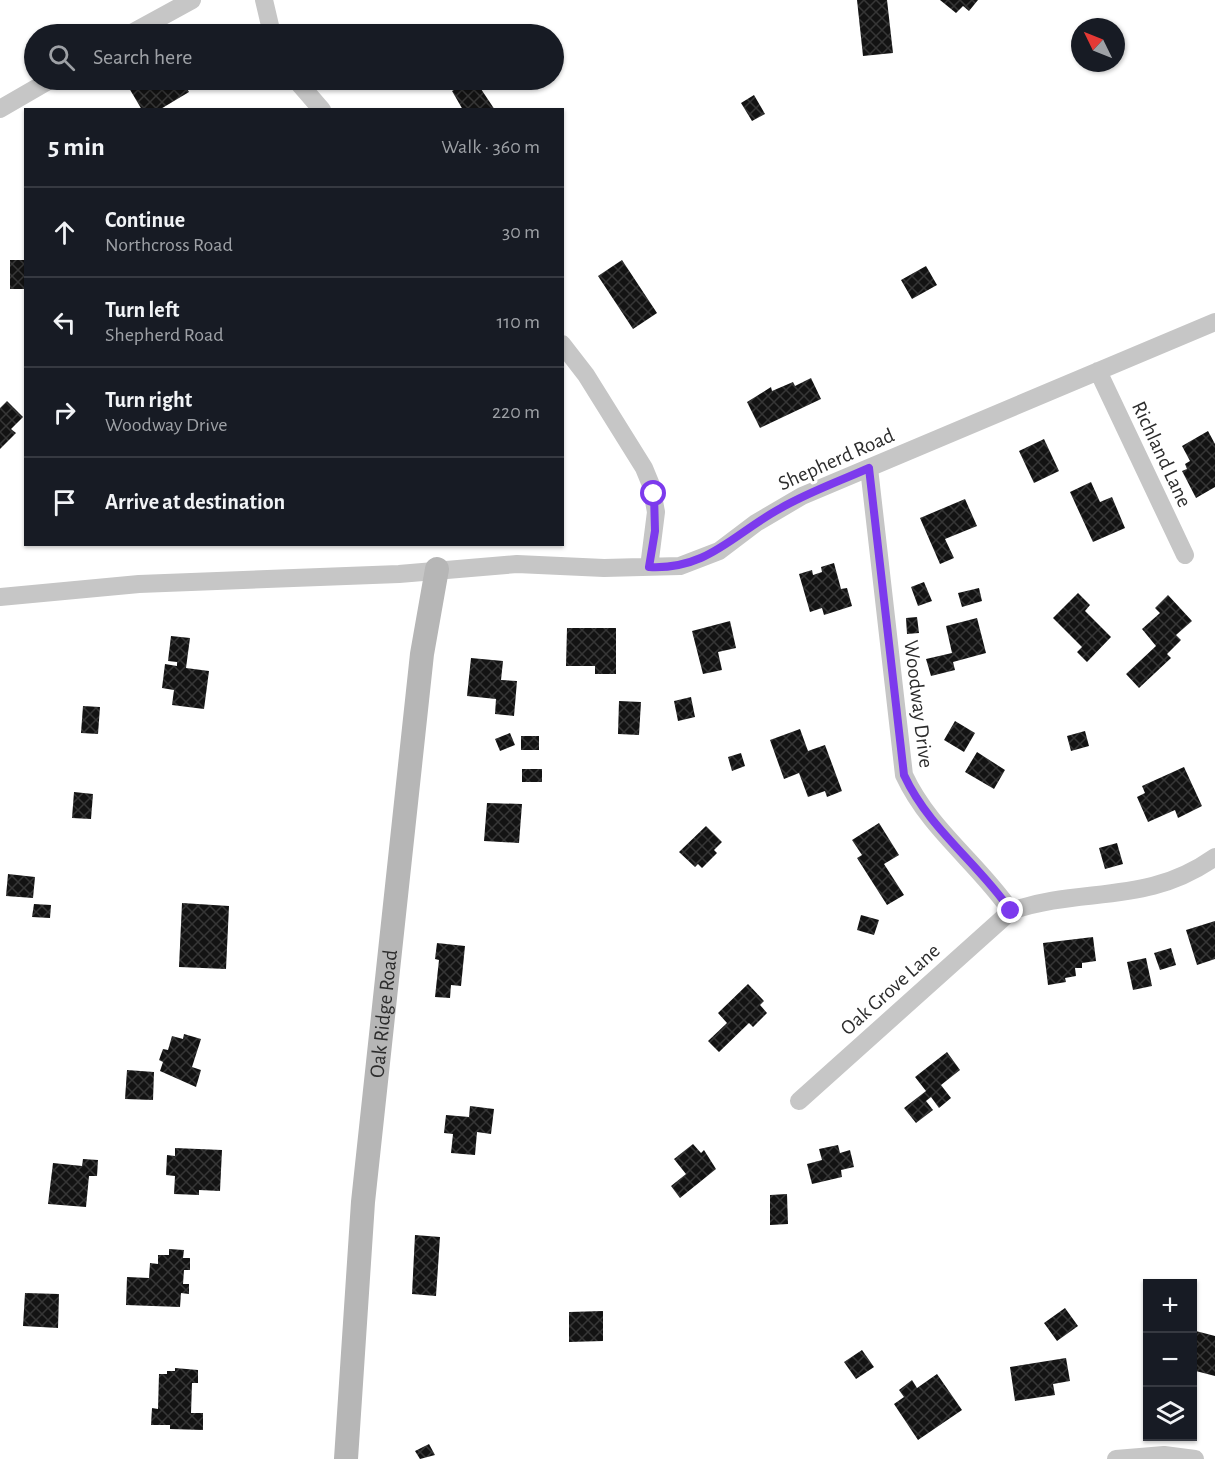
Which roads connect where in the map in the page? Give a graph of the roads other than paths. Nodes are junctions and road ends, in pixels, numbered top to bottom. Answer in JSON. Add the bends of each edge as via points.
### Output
{"nodes":[{"id":1,"x":192,"y":0,"type":"edge"},
{"id":2,"x":264,"y":0,"type":"edge"},
{"id":3,"x":148,"y":24,"type":"edge"},
{"id":4,"x":270,"y":24,"type":"edge"},
{"id":5,"x":33,"y":90,"type":"edge"},
{"id":6,"x":305,"y":90,"type":"edge"},
{"id":7,"x":320,"y":108,"type":"edge"},
{"id":8,"x":0,"y":109,"type":"edge"},
{"id":9,"x":1215,"y":322,"type":"edge"},
{"id":10,"x":564,"y":347,"type":"edge"},
{"id":11,"x":1098,"y":371,"type":"junction"},
{"id":12,"x":869,"y":468,"type":"junction"},
{"id":13,"x":1185,"y":555,"type":"dead end"},
{"id":14,"x":649,"y":567,"type":"junction"},
{"id":15,"x":437,"y":569,"type":"junction"},
{"id":16,"x":0,"y":597,"type":"edge"},
{"id":17,"x":1215,"y":857,"type":"edge"},
{"id":18,"x":1011,"y":911,"type":"junction"},
{"id":19,"x":799,"y":1101,"type":"dead end"},
{"id":20,"x":346,"y":1459,"type":"edge"},
{"id":21,"x":1116,"y":1459,"type":"edge"},
{"id":22,"x":1195,"y":1459,"type":"edge"}],
"edges":[{"from":1,"to":3,"type":"street"},
{"from":2,"to":4,"type":"street"},
{"from":5,"to":8,"type":"street"},
{"from":6,"to":7,"type":"street"},
{"from":9,"to":11,"type":"street","name":"Shepherd Road"},
{"from":10,"to":14,"type":"street","via":[[586,375],[651,485],[656,512]]},
{"from":11,"to":12,"type":"street","name":"Shepherd Road"},
{"from":11,"to":13,"type":"street","name":"Richland Lane"},
{"from":12,"to":14,"type":"street","name":"Shepherd Road","via":[[779,509],[700,560],[680,566]]},
{"from":12,"to":18,"type":"street","name":"Woodway Drive","via":[[904,775],[924,813]]},
{"from":14,"to":15,"type":"street","name":"Shepherd Road","via":[[517,564]]},
{"from":15,"to":16,"type":"street","name":"Shepherd Road","via":[[399,574],[138,584]]},
{"from":15,"to":20,"type":"street","name":"Oak Ridge Road","via":[[422,654],[365,1181]]},
{"from":17,"to":18,"type":"street","via":[[1187,874],[1138,892],[1029,905]]},
{"from":18,"to":19,"type":"street","name":"Oak Grove Lane"},
{"from":21,"to":22,"type":"street","via":[[1164,1455]]}]}
